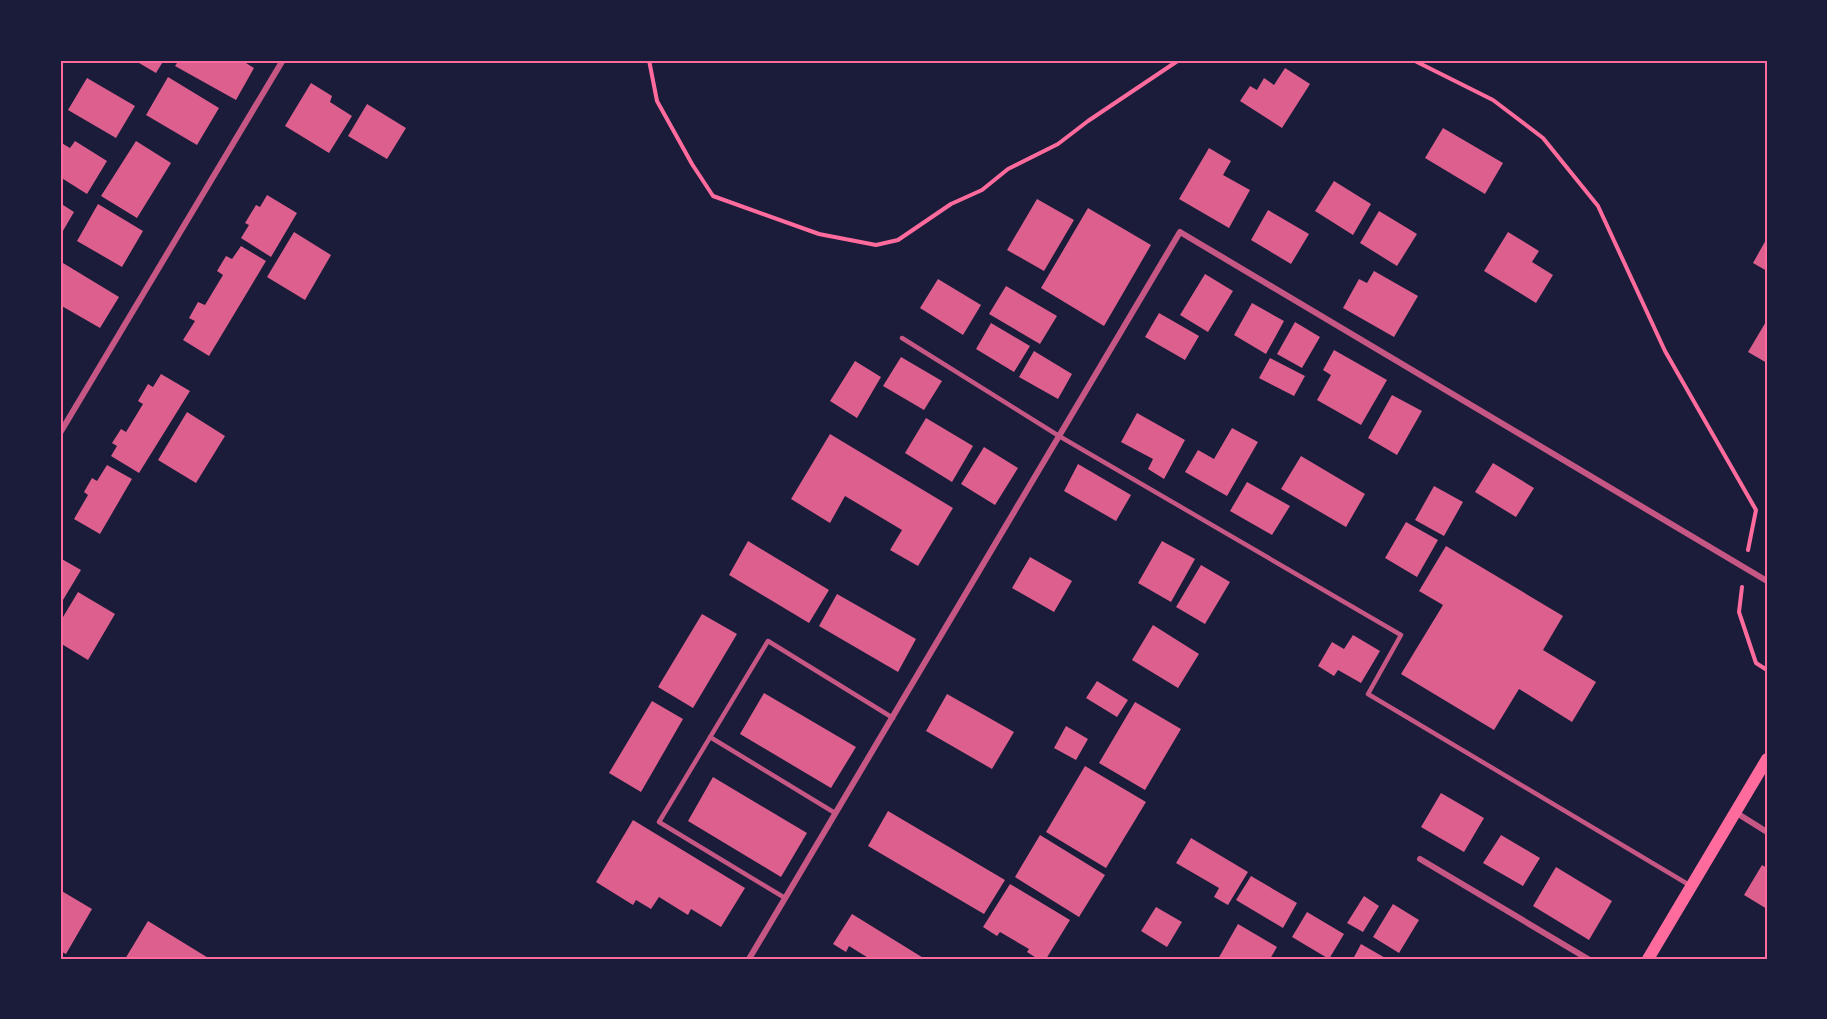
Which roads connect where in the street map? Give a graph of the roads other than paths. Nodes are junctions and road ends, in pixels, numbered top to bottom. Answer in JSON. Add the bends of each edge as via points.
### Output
{"nodes":[{"id":1,"x":284,"y":60,"type":"edge"},
{"id":2,"x":902,"y":338,"type":"dead end"},
{"id":3,"x":60,"y":433,"type":"edge"},
{"id":4,"x":1059,"y":436,"type":"junction"},
{"id":5,"x":1767,"y":580,"type":"edge"},
{"id":6,"x":892,"y":718,"type":"junction"},
{"id":7,"x":710,"y":737,"type":"junction"},
{"id":8,"x":1767,"y":759,"type":"edge"},
{"id":9,"x":1735,"y":812,"type":"junction"},
{"id":10,"x":836,"y":813,"type":"junction"},
{"id":11,"x":1767,"y":832,"type":"edge"},
{"id":12,"x":1420,"y":859,"type":"dead end"},
{"id":13,"x":1691,"y":886,"type":"junction"},
{"id":14,"x":785,"y":898,"type":"junction"},
{"id":15,"x":748,"y":959,"type":"edge"},
{"id":16,"x":1588,"y":959,"type":"edge"},
{"id":17,"x":1648,"y":959,"type":"edge"}],
"edges":[{"from":1,"to":3,"type":"street"},
{"from":2,"to":4,"type":"lane"},
{"from":4,"to":5,"type":"street","via":[[1180,232]]},
{"from":4,"to":6,"type":"street"},
{"from":4,"to":13,"type":"lane","via":[[1401,635],[1368,694]]},
{"from":6,"to":7,"type":"lane","via":[[768,641]]},
{"from":6,"to":10,"type":"street"},
{"from":7,"to":10,"type":"lane"},
{"from":7,"to":14,"type":"lane","via":[[659,822]]},
{"from":8,"to":9,"type":"main road"},
{"from":9,"to":11,"type":"street"},
{"from":9,"to":13,"type":"main road"},
{"from":10,"to":14,"type":"street"},
{"from":12,"to":16,"type":"street"},
{"from":13,"to":17,"type":"main road"},
{"from":14,"to":15,"type":"street"}]}
